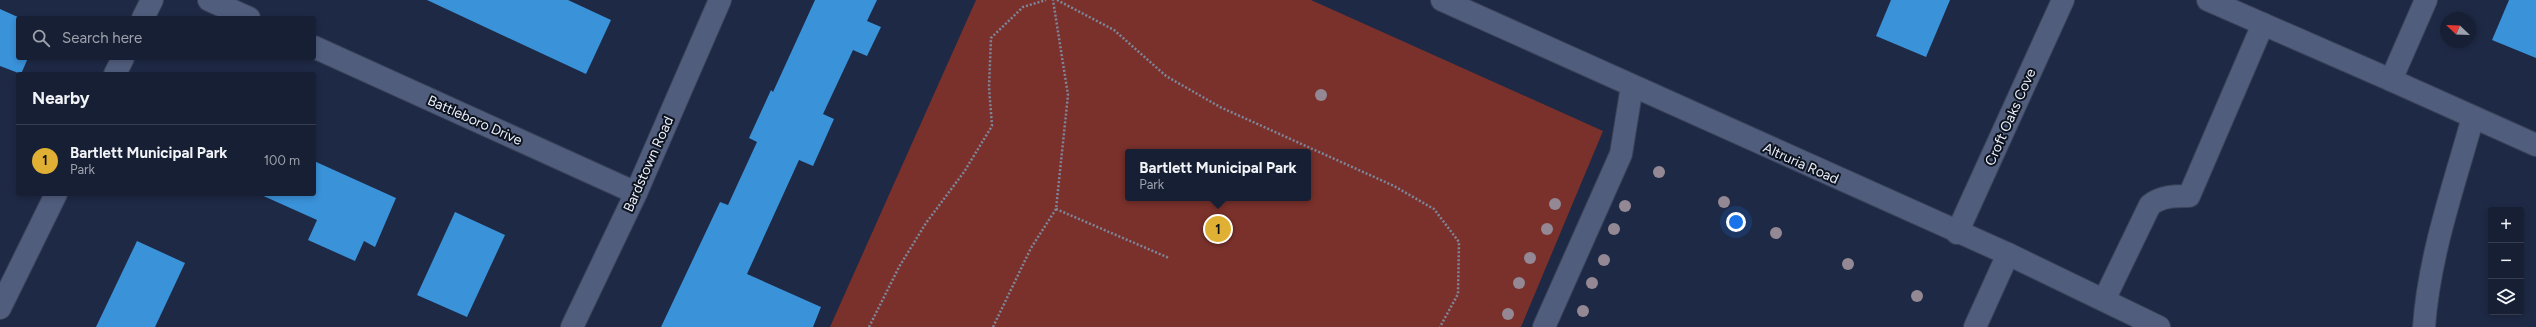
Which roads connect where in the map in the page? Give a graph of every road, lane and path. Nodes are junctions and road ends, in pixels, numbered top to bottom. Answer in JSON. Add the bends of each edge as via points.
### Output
{"nodes":[{"id":1,"x":152,"y":0,"type":"edge"},
{"id":2,"x":209,"y":0,"type":"edge"},
{"id":3,"x":720,"y":0,"type":"edge"},
{"id":4,"x":1046,"y":0,"type":"edge"},
{"id":5,"x":1053,"y":0,"type":"edge"},
{"id":6,"x":1057,"y":0,"type":"edge"},
{"id":7,"x":1442,"y":0,"type":"edge"},
{"id":8,"x":2063,"y":0,"type":"edge"},
{"id":9,"x":2208,"y":0,"type":"edge"},
{"id":10,"x":2426,"y":0,"type":"edge"},
{"id":11,"x":144,"y":16,"type":"edge"},
{"id":12,"x":245,"y":16,"type":"edge"},
{"id":13,"x":2264,"y":24,"type":"junction"},
{"id":14,"x":316,"y":48,"type":"edge"},
{"id":15,"x":122,"y":60,"type":"edge"},
{"id":16,"x":117,"y":72,"type":"edge"},
{"id":17,"x":2391,"y":80,"type":"junction"},
{"id":18,"x":1632,"y":86,"type":"junction"},
{"id":19,"x":2473,"y":117,"type":"junction"},
{"id":20,"x":2536,"y":145,"type":"edge"},
{"id":21,"x":636,"y":193,"type":"junction"},
{"id":22,"x":55,"y":196,"type":"edge"},
{"id":23,"x":1056,"y":208,"type":"junction"},
{"id":24,"x":1957,"y":233,"type":"junction"},
{"id":25,"x":2008,"y":254,"type":"junction"},
{"id":26,"x":1169,"y":258,"type":"dead end"},
{"id":27,"x":2104,"y":300,"type":"junction"},
{"id":28,"x":0,"y":308,"type":"edge"},
{"id":29,"x":572,"y":327,"type":"edge"},
{"id":30,"x":869,"y":327,"type":"edge"},
{"id":31,"x":993,"y":327,"type":"edge"},
{"id":32,"x":1440,"y":327,"type":"edge"},
{"id":33,"x":1544,"y":327,"type":"edge"},
{"id":34,"x":1975,"y":327,"type":"edge"},
{"id":35,"x":2159,"y":327,"type":"edge"},
{"id":36,"x":2424,"y":327,"type":"edge"}],
"edges":[{"from":1,"to":11,"type":"street"},
{"from":2,"to":12,"type":"street"},
{"from":3,"to":21,"type":"street","name":"Bardstown Road"},
{"from":4,"to":30,"type":"path","via":[[1023,7],[991,38],[992,126],[899,267]]},
{"from":5,"to":23,"type":"path","via":[[1068,96]]},
{"from":6,"to":32,"type":"path","via":[[1114,30],[1166,76],[1220,107],[1394,186],[1434,209],[1459,242],[1458,294]]},
{"from":7,"to":18,"type":"street","name":"Altruria Road"},
{"from":8,"to":24,"type":"street","name":"Croft Oaks Cove"},
{"from":9,"to":13,"type":"street"},
{"from":10,"to":17,"type":"street"},
{"from":13,"to":17,"type":"street"},
{"from":13,"to":27,"type":"street","via":[[2189,196],[2158,199],[2150,205]]},
{"from":14,"to":21,"type":"street","name":"Battleboro Drive"},
{"from":15,"to":16,"type":"street"},
{"from":17,"to":19,"type":"street"},
{"from":18,"to":24,"type":"street","name":"Altruria Road"},
{"from":18,"to":33,"type":"street","via":[[1621,154]]},
{"from":19,"to":20,"type":"street"},
{"from":19,"to":36,"type":"street","via":[[2435,254]]},
{"from":21,"to":29,"type":"street","name":"Bardstown Road"},
{"from":22,"to":28,"type":"street"},
{"from":23,"to":26,"type":"path"},
{"from":23,"to":31,"type":"path","via":[[1031,248]]},
{"from":24,"to":25,"type":"street","name":"Altruria Road"},
{"from":25,"to":27,"type":"street","name":"Altruria Road"},
{"from":25,"to":34,"type":"street"},
{"from":27,"to":35,"type":"street","name":"Altruria Road"}]}
